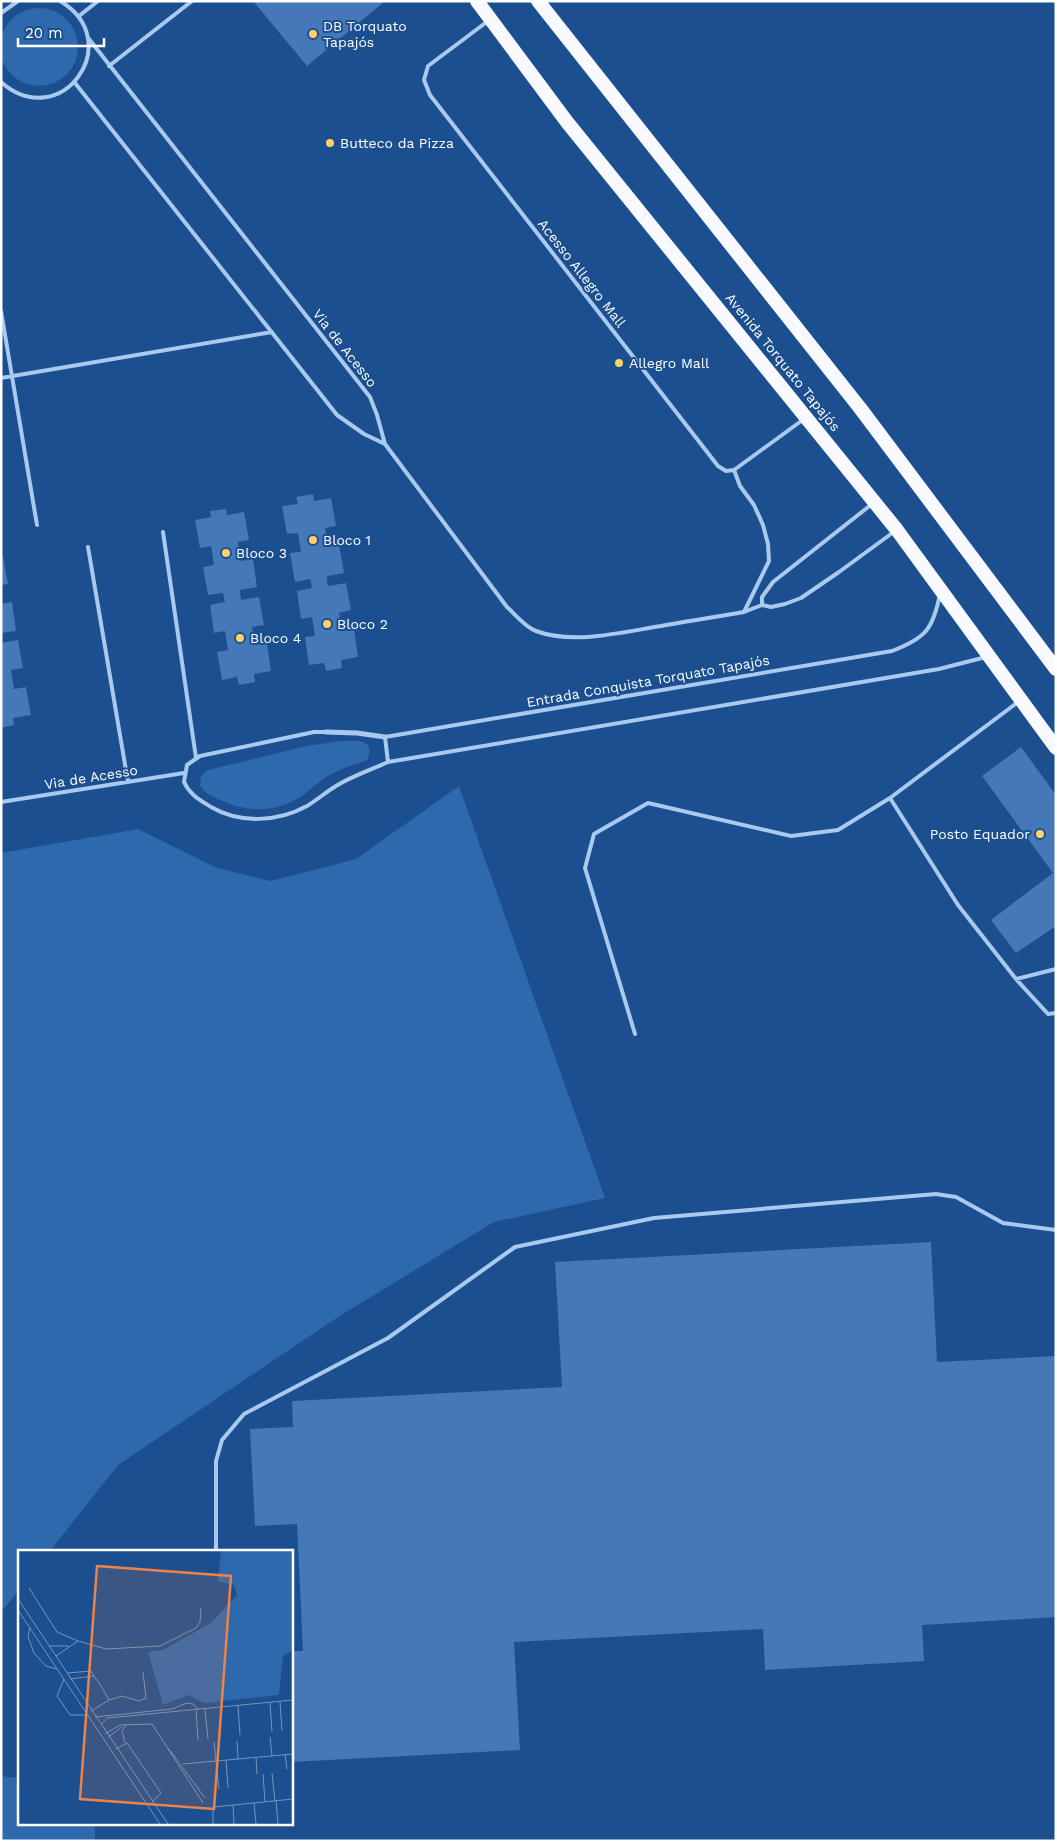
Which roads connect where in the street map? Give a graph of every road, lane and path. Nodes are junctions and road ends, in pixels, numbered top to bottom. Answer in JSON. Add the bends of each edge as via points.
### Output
{"nodes":[{"id":1,"x":18,"y":1,"type":"edge"},
{"id":2,"x":60,"y":1,"type":"edge"},
{"id":3,"x":98,"y":1,"type":"edge"},
{"id":4,"x":192,"y":1,"type":"edge"},
{"id":5,"x":477,"y":1,"type":"edge"},
{"id":6,"x":538,"y":1,"type":"edge"},
{"id":7,"x":13,"y":2,"type":"edge"},
{"id":8,"x":1,"y":13,"type":"edge"},
{"id":9,"x":79,"y":16,"type":"junction"},
{"id":10,"x":491,"y":19,"type":"junction"},
{"id":11,"x":89,"y":39,"type":"junction"},
{"id":12,"x":109,"y":66,"type":"junction"},
{"id":13,"x":1,"y":82,"type":"edge"},
{"id":14,"x":75,"y":82,"type":"junction"},
{"id":15,"x":1,"y":311,"type":"edge"},
{"id":16,"x":272,"y":332,"type":"junction"},
{"id":17,"x":12,"y":376,"type":"junction"},
{"id":18,"x":1,"y":378,"type":"edge"},
{"id":19,"x":806,"y":417,"type":"junction"},
{"id":20,"x":385,"y":444,"type":"junction"},
{"id":21,"x":734,"y":470,"type":"junction"},
{"id":22,"x":874,"y":502,"type":"junction"},
{"id":23,"x":37,"y":525,"type":"dead end"},
{"id":24,"x":897,"y":530,"type":"junction"},
{"id":25,"x":163,"y":532,"type":"dead end"},
{"id":26,"x":88,"y":547,"type":"dead end"},
{"id":27,"x":940,"y":591,"type":"junction"},
{"id":28,"x":762,"y":605,"type":"junction"},
{"id":29,"x":744,"y":612,"type":"junction"},
{"id":30,"x":989,"y":657,"type":"junction"},
{"id":31,"x":1054,"y":666,"type":"edge"},
{"id":32,"x":1020,"y":701,"type":"junction"},
{"id":33,"x":326,"y":732,"type":"joint"},
{"id":34,"x":385,"y":737,"type":"junction"},
{"id":35,"x":1056,"y":748,"type":"edge"},
{"id":36,"x":196,"y":758,"type":"junction"},
{"id":37,"x":388,"y":762,"type":"junction"},
{"id":38,"x":184,"y":773,"type":"junction"},
{"id":39,"x":128,"y":782,"type":"junction"},
{"id":40,"x":890,"y":798,"type":"junction"},
{"id":41,"x":1,"y":802,"type":"edge"},
{"id":42,"x":1056,"y":969,"type":"edge"},
{"id":43,"x":1016,"y":978,"type":"junction"},
{"id":44,"x":1056,"y":1013,"type":"edge"},
{"id":45,"x":635,"y":1034,"type":"dead end"},
{"id":46,"x":1056,"y":1230,"type":"edge"},
{"id":47,"x":216,"y":1550,"type":"edge"}],
"edges":[{"from":1,"to":7,"type":"lane"},
{"from":2,"to":9,"type":"lane"},
{"from":3,"to":9,"type":"lane"},
{"from":4,"to":12,"type":"lane"},
{"from":5,"to":10,"type":"highway","name":"Avenida Torquato Tapajós"},
{"from":6,"to":31,"type":"highway","via":[[860,408]]},
{"from":7,"to":8,"type":"lane"},
{"from":9,"to":11,"type":"lane","name":"Via de Acesso"},
{"from":10,"to":19,"type":"highway","name":"Avenida Torquato Tapajós","via":[[567,122]]},
{"from":10,"to":21,"type":"lane","name":"Acesso Allegro Mall","via":[[428,66],[424,80],[430,95],[718,466],[726,471]]},
{"from":11,"to":12,"type":"lane","name":"Via de Acesso"},
{"from":11,"to":14,"type":"lane","via":[[89,54]]},
{"from":12,"to":20,"type":"lane","name":"Via de Acesso","via":[[370,397]]},
{"from":13,"to":14,"type":"lane","via":[[26,97],[44,98],[61,93]]},
{"from":14,"to":16,"type":"lane"},
{"from":15,"to":17,"type":"lane"},
{"from":16,"to":17,"type":"lane"},
{"from":16,"to":20,"type":"lane","via":[[337,415]]},
{"from":17,"to":18,"type":"lane"},
{"from":17,"to":23,"type":"lane"},
{"from":19,"to":21,"type":"lane"},
{"from":19,"to":22,"type":"highway","name":"Avenida Torquato Tapajós"},
{"from":20,"to":29,"type":"lane","via":[[508,607],[534,630],[568,637],[596,636]]},
{"from":21,"to":29,"type":"lane","via":[[740,486],[754,505],[768,544],[769,561]]},
{"from":22,"to":24,"type":"highway","name":"Avenida Torquato Tapajós"},
{"from":22,"to":28,"type":"lane","via":[[773,582],[762,597]]},
{"from":24,"to":27,"type":"highway","name":"Avenida Torquato Tapajós"},
{"from":24,"to":28,"type":"lane","via":[[801,598],[771,607]]},
{"from":25,"to":36,"type":"lane"},
{"from":26,"to":39,"type":"lane"},
{"from":27,"to":30,"type":"highway","name":"Avenida Torquato Tapajós"},
{"from":27,"to":34,"type":"lane","name":"Entrada Conquista Torquato Tapajós","via":[[928,631],[892,651]]},
{"from":28,"to":29,"type":"lane"},
{"from":30,"to":32,"type":"highway","name":"Avenida Torquato Tapajós"},
{"from":30,"to":37,"type":"lane","via":[[939,669]]},
{"from":32,"to":35,"type":"highway","name":"Avenida Torquato Tapajós"},
{"from":32,"to":40,"type":"lane"},
{"from":33,"to":34,"type":"street","name":"Entrada Conquista Torquato Tapajós","via":[[357,732]]},
{"from":33,"to":36,"type":"lane"},
{"from":34,"to":37,"type":"lane"},
{"from":36,"to":38,"type":"lane","via":[[187,765]]},
{"from":37,"to":38,"type":"lane","via":[[334,787],[292,813],[258,819],[223,814],[200,800],[187,789]]},
{"from":38,"to":39,"type":"lane","name":"Via de Acesso"},
{"from":39,"to":41,"type":"lane","name":"Via de Acesso"},
{"from":40,"to":43,"type":"lane","via":[[958,905]]},
{"from":40,"to":45,"type":"lane","via":[[838,830],[791,836],[648,803],[594,834],[585,868]]},
{"from":42,"to":43,"type":"lane"},
{"from":43,"to":44,"type":"lane","via":[[1048,1014]]},
{"from":46,"to":47,"type":"lane","via":[[1003,1222],[956,1196],[936,1194],[654,1218],[515,1247],[388,1338],[244,1414],[222,1440],[216,1461]]}]}
